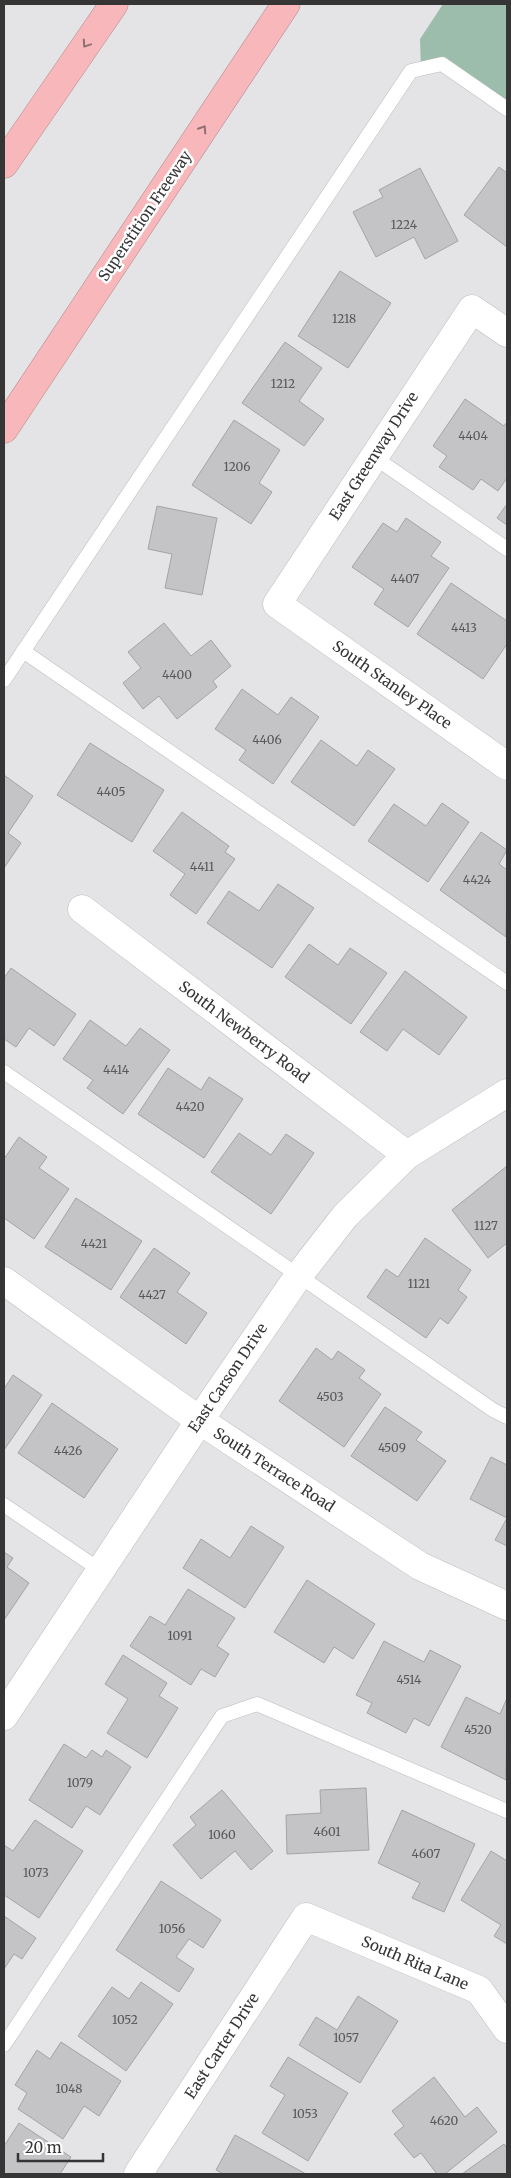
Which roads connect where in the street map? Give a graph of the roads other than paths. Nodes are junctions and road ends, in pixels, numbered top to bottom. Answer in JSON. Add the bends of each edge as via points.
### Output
{"nodes":[{"id":1,"x":114,"y":4,"type":"edge"},
{"id":2,"x":286,"y":4,"type":"edge"},
{"id":3,"x":507,"y":109,"type":"edge"},
{"id":4,"x":4,"y":164,"type":"edge"},
{"id":5,"x":128,"y":242,"type":"junction"},
{"id":6,"x":507,"y":333,"type":"edge"},
{"id":7,"x":4,"y":428,"type":"edge"},
{"id":8,"x":4,"y":449,"type":"edge"},
{"id":9,"x":374,"y":457,"type":"junction"},
{"id":10,"x":507,"y":549,"type":"edge"},
{"id":11,"x":277,"y":604,"type":"joint"},
{"id":12,"x":23,"y":652,"type":"junction"},
{"id":13,"x":4,"y":680,"type":"edge"},
{"id":14,"x":507,"y":766,"type":"edge"},
{"id":15,"x":82,"y":909,"type":"dead end"},
{"id":16,"x":507,"y":983,"type":"edge"},
{"id":17,"x":4,"y":1072,"type":"edge"},
{"id":18,"x":507,"y":1093,"type":"edge"},
{"id":19,"x":407,"y":1154,"type":"junction"},
{"id":20,"x":299,"y":1275,"type":"junction"},
{"id":21,"x":4,"y":1281,"type":"edge"},
{"id":22,"x":507,"y":1416,"type":"edge"},
{"id":23,"x":199,"y":1420,"type":"junction"},
{"id":24,"x":4,"y":1505,"type":"edge"},
{"id":25,"x":100,"y":1570,"type":"junction"},
{"id":26,"x":507,"y":1606,"type":"edge"},
{"id":27,"x":4,"y":1716,"type":"edge"},
{"id":28,"x":507,"y":1811,"type":"edge"},
{"id":29,"x":306,"y":1917,"type":"joint"},
{"id":30,"x":507,"y":2029,"type":"edge"},
{"id":31,"x":4,"y":2045,"type":"edge"},
{"id":32,"x":138,"y":2174,"type":"edge"}],
"edges":[{"from":1,"to":4,"type":"highway","one_way":true},
{"from":5,"to":2,"type":"highway","name":"Superstition Freeway","one_way":true},
{"from":3,"to":12,"type":"lane","via":[[442,64],[410,71]]},
{"from":5,"to":7,"type":"highway","name":"Superstition Freeway"},
{"from":5,"to":8,"type":"highway"},
{"from":6,"to":9,"type":"street","name":"East Greenway Drive","via":[[472,309]]},
{"from":9,"to":10,"type":"lane"},
{"from":9,"to":11,"type":"street","name":"East Greenway Drive"},
{"from":11,"to":14,"type":"street","name":"South Stanley Place"},
{"from":12,"to":13,"type":"lane"},
{"from":12,"to":16,"type":"lane"},
{"from":15,"to":19,"type":"street","name":"South Newberry Road"},
{"from":17,"to":20,"type":"lane"},
{"from":18,"to":19,"type":"street","name":"East Carson Drive"},
{"from":19,"to":20,"type":"street","name":"East Carson Drive","via":[[345,1216]]},
{"from":20,"to":22,"type":"lane","via":[[493,1410]]},
{"from":20,"to":23,"type":"street","name":"East Carson Drive"},
{"from":21,"to":23,"type":"street","name":"South Terrace Road"},
{"from":23,"to":25,"type":"street","name":"East Carson Drive"},
{"from":23,"to":26,"type":"street","name":"South Terrace Road","via":[[420,1566]]},
{"from":24,"to":25,"type":"lane"},
{"from":25,"to":27,"type":"street","name":"East Carson Drive"},
{"from":28,"to":31,"type":"lane","via":[[257,1704],[222,1716]]},
{"from":29,"to":30,"type":"street","name":"South Rita Lane","via":[[479,1990]]},
{"from":29,"to":32,"type":"street","name":"East Carter Drive"}]}
